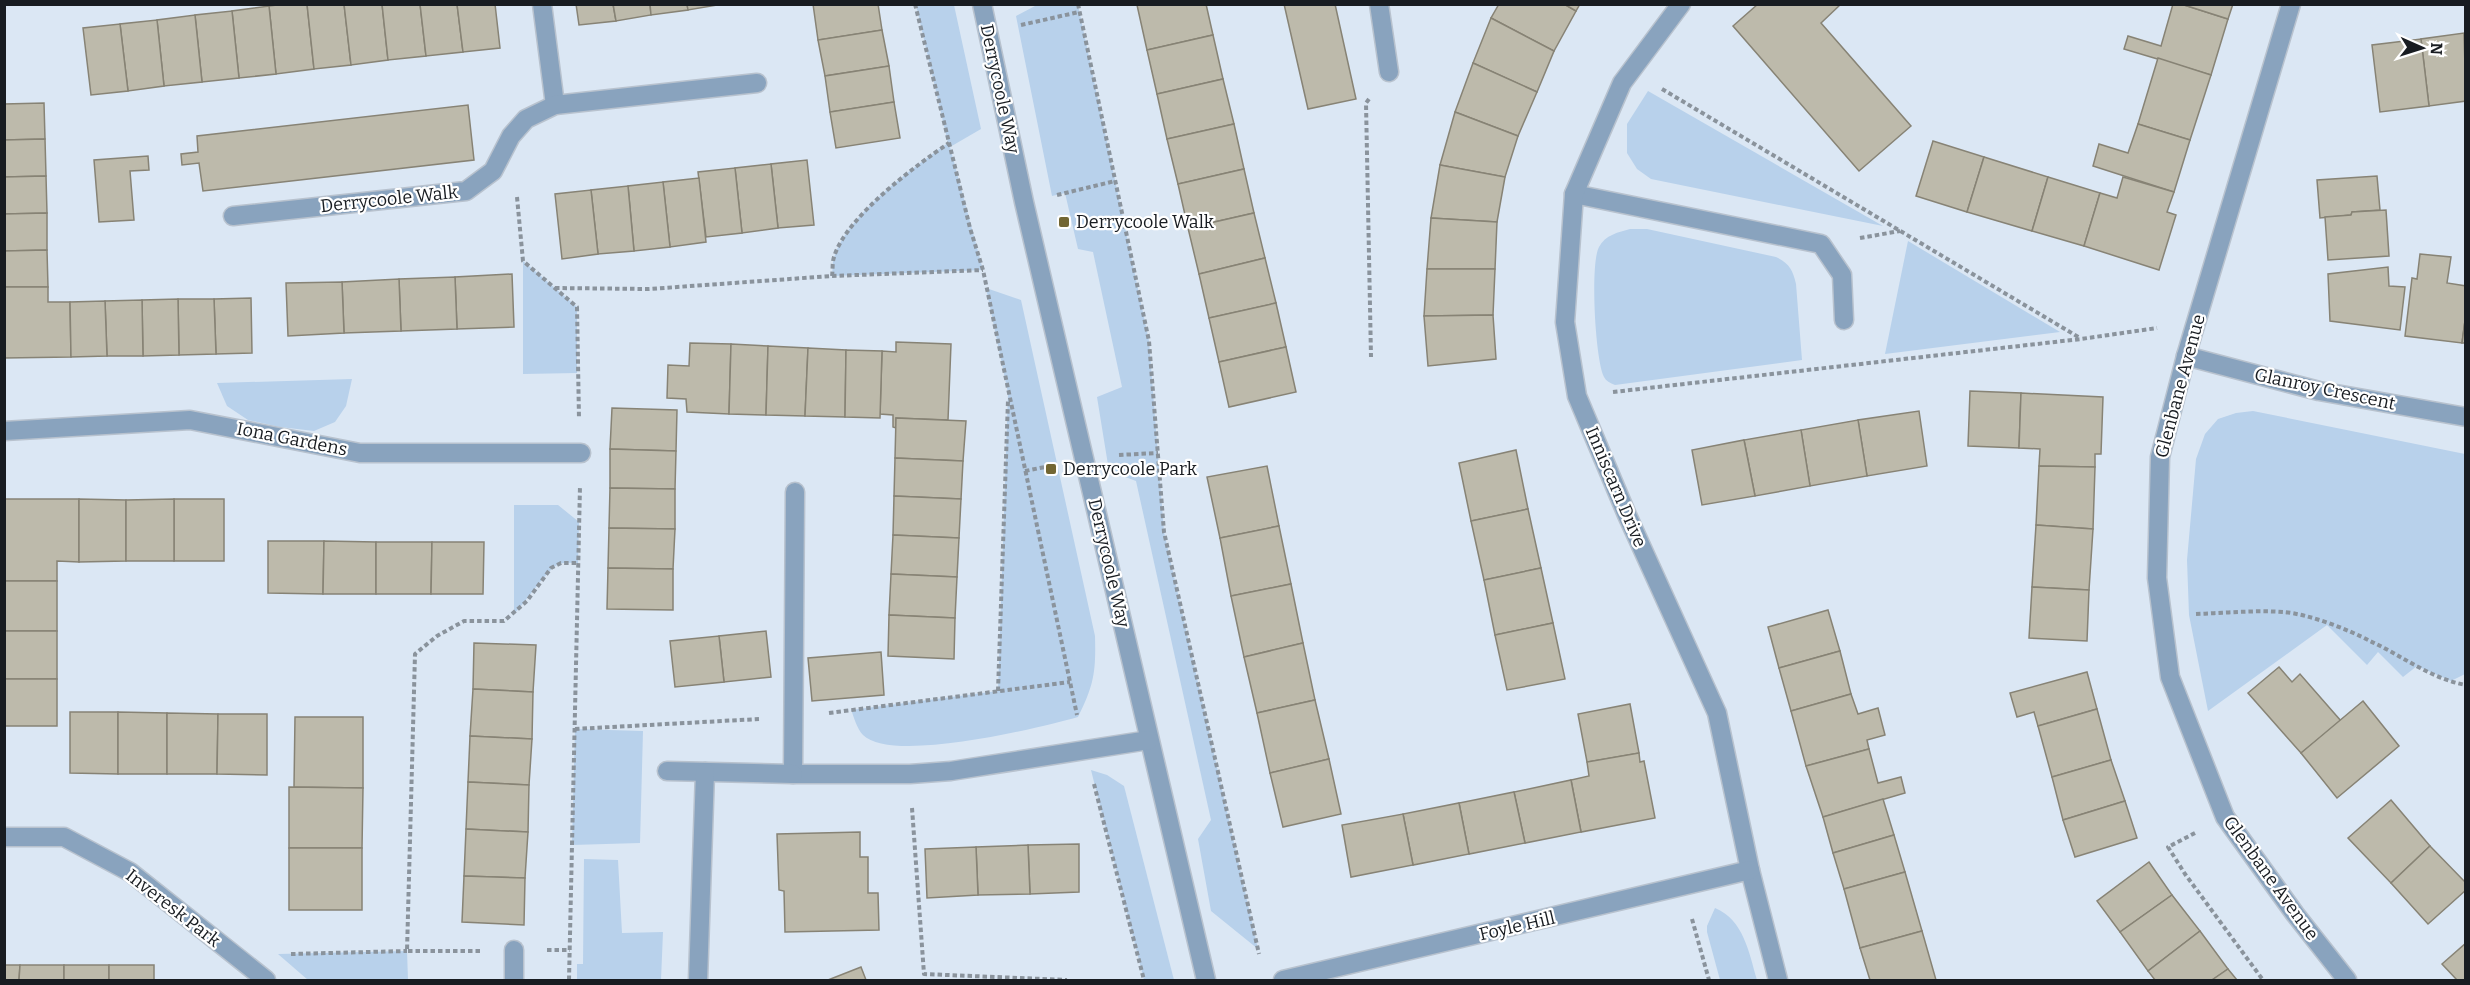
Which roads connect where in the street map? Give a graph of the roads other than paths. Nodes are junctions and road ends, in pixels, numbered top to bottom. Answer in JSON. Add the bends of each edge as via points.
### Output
{"nodes":[{"id":1,"x":542,"y":4,"type":"edge"},
{"id":2,"x":982,"y":4,"type":"edge"},
{"id":3,"x":1379,"y":4,"type":"edge"},
{"id":4,"x":1681,"y":4,"type":"edge"},
{"id":5,"x":2291,"y":4,"type":"edge"},
{"id":6,"x":1389,"y":72,"type":"road end"},
{"id":7,"x":757,"y":82,"type":"dead end"},
{"id":8,"x":555,"y":105,"type":"junction"},
{"id":9,"x":1574,"y":194,"type":"junction"},
{"id":10,"x":233,"y":216,"type":"dead end"},
{"id":11,"x":1844,"y":320,"type":"dead end"},
{"id":12,"x":2186,"y":356,"type":"junction"},
{"id":13,"x":2466,"y":417,"type":"edge"},
{"id":14,"x":4,"y":431,"type":"edge"},
{"id":15,"x":580,"y":453,"type":"road end"},
{"id":16,"x":795,"y":492,"type":"dead end"},
{"id":17,"x":1149,"y":740,"type":"junction"},
{"id":18,"x":667,"y":771,"type":"dead end"},
{"id":19,"x":705,"y":772,"type":"junction"},
{"id":20,"x":793,"y":774,"type":"junction"},
{"id":21,"x":4,"y":837,"type":"edge"},
{"id":22,"x":1750,"y":870,"type":"junction"},
{"id":23,"x":514,"y":950,"type":"road end"},
{"id":24,"x":266,"y":981,"type":"edge"},
{"id":25,"x":514,"y":981,"type":"edge"},
{"id":26,"x":698,"y":981,"type":"edge"},
{"id":27,"x":1206,"y":981,"type":"edge"},
{"id":28,"x":1283,"y":981,"type":"edge"},
{"id":29,"x":1778,"y":981,"type":"edge"},
{"id":30,"x":2347,"y":981,"type":"edge"}],
"edges":[{"from":1,"to":8,"type":"street"},
{"from":2,"to":17,"type":"street","name":"Derrycoole Way"},
{"from":3,"to":6,"type":"street"},
{"from":4,"to":9,"type":"street","name":"Inniscarn Drive","via":[[1622,83]]},
{"from":5,"to":12,"type":"street","name":"Glenbane Avenue"},
{"from":7,"to":8,"type":"street","name":"Derrycoole Walk"},
{"from":8,"to":10,"type":"street","name":"Derrycoole Walk","via":[[526,119],[511,136],[493,171],[466,191]]},
{"from":9,"to":11,"type":"street","via":[[1821,244],[1842,275]]},
{"from":9,"to":22,"type":"street","name":"Inniscarn Drive","via":[[1565,322],[1577,396],[1717,713]]},
{"from":12,"to":13,"type":"street","name":"Glanroy Crescent","via":[[2319,391]]},
{"from":12,"to":30,"type":"street","name":"Glenbane Avenue","via":[[2160,457],[2157,578],[2170,677],[2225,818]]},
{"from":14,"to":15,"type":"street","name":"Iona Gardens","via":[[190,420],[360,453]]},
{"from":16,"to":20,"type":"street"},
{"from":17,"to":20,"type":"street","via":[[951,771]]},
{"from":17,"to":27,"type":"street","name":"Derrycoole Way"},
{"from":18,"to":19,"type":"street"},
{"from":19,"to":20,"type":"street"},
{"from":19,"to":26,"type":"street"},
{"from":21,"to":24,"type":"street","name":"Inveresk Park","via":[[64,837],[130,872]]},
{"from":22,"to":28,"type":"street","name":"Foyle Hill"},
{"from":22,"to":29,"type":"street","name":"Inniscarn Drive"},
{"from":23,"to":25,"type":"street"}]}
